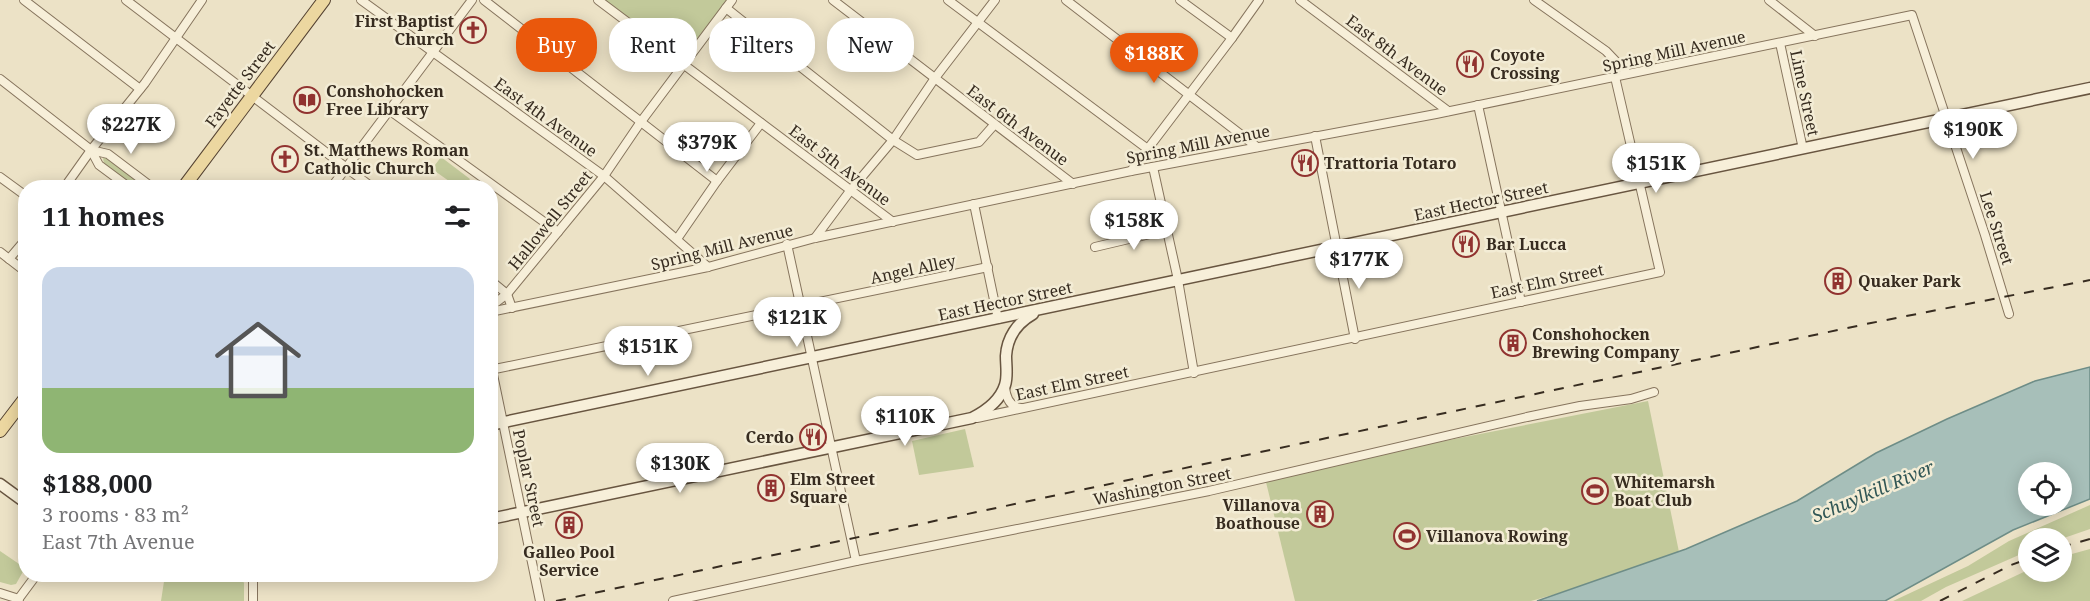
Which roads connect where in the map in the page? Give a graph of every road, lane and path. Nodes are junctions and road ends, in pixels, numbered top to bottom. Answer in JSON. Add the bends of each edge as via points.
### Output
{"nodes":[{"id":1,"x":24,"y":0,"type":"edge"},
{"id":2,"x":126,"y":0,"type":"edge"},
{"id":3,"x":202,"y":0,"type":"edge"},
{"id":4,"x":324,"y":0,"type":"edge"},
{"id":5,"x":361,"y":0,"type":"edge"},
{"id":6,"x":472,"y":0,"type":"edge"},
{"id":7,"x":484,"y":0,"type":"edge"},
{"id":8,"x":598,"y":0,"type":"edge"},
{"id":9,"x":732,"y":0,"type":"edge"},
{"id":10,"x":833,"y":0,"type":"edge"},
{"id":11,"x":948,"y":0,"type":"edge"},
{"id":12,"x":995,"y":0,"type":"edge"},
{"id":13,"x":1066,"y":0,"type":"edge"},
{"id":14,"x":1180,"y":0,"type":"edge"},
{"id":15,"x":1259,"y":0,"type":"edge"},
{"id":16,"x":1300,"y":0,"type":"edge"},
{"id":17,"x":1769,"y":0,"type":"edge"},
{"id":18,"x":1536,"y":1,"type":"edge"},
{"id":19,"x":726,"y":8,"type":"junction"},
{"id":20,"x":1912,"y":15,"type":"joint"},
{"id":21,"x":622,"y":18,"type":"edge"},
{"id":22,"x":978,"y":22,"type":"junction"},
{"id":23,"x":1815,"y":36,"type":"junction"},
{"id":24,"x":175,"y":38,"type":"junction"},
{"id":25,"x":1232,"y":38,"type":"junction"},
{"id":26,"x":1780,"y":43,"type":"junction"},
{"id":27,"x":697,"y":47,"type":"edge"},
{"id":28,"x":433,"y":52,"type":"junction"},
{"id":29,"x":678,"y":72,"type":"edge"},
{"id":30,"x":694,"y":72,"type":"edge"},
{"id":31,"x":1627,"y":73,"type":"junction"},
{"id":32,"x":1615,"y":77,"type":"junction"},
{"id":33,"x":935,"y":78,"type":"junction"},
{"id":34,"x":0,"y":79,"type":"edge"},
{"id":35,"x":2090,"y":88,"type":"edge"},
{"id":36,"x":140,"y":89,"type":"junction"},
{"id":37,"x":253,"y":95,"type":"junction"},
{"id":38,"x":1189,"y":95,"type":"junction"},
{"id":39,"x":1478,"y":105,"type":"junction"},
{"id":40,"x":389,"y":110,"type":"junction"},
{"id":41,"x":1448,"y":111,"type":"junction"},
{"id":42,"x":1946,"y":119,"type":"junction"},
{"id":43,"x":640,"y":123,"type":"junction"},
{"id":44,"x":761,"y":123,"type":"junction"},
{"id":45,"x":994,"y":125,"type":"junction"},
{"id":46,"x":1315,"y":136,"type":"junction"},
{"id":47,"x":893,"y":140,"type":"junction"},
{"id":48,"x":1257,"y":147,"type":"junction"},
{"id":49,"x":1803,"y":149,"type":"junction"},
{"id":50,"x":91,"y":150,"type":"junction"},
{"id":51,"x":1149,"y":150,"type":"junction"},
{"id":52,"x":347,"y":167,"type":"junction"},
{"id":53,"x":1153,"y":167,"type":"junction"},
{"id":54,"x":1131,"y":171,"type":"junction"},
{"id":55,"x":604,"y":176,"type":"junction"},
{"id":56,"x":0,"y":177,"type":"edge"},
{"id":57,"x":70,"y":180,"type":"edge"},
{"id":58,"x":119,"y":180,"type":"edge"},
{"id":59,"x":142,"y":180,"type":"edge"},
{"id":60,"x":189,"y":180,"type":"edge"},
{"id":61,"x":337,"y":180,"type":"edge"},
{"id":62,"x":363,"y":180,"type":"edge"},
{"id":63,"x":486,"y":180,"type":"edge"},
{"id":64,"x":717,"y":181,"type":"junction"},
{"id":65,"x":1638,"y":183,"type":"junction"},
{"id":66,"x":1073,"y":184,"type":"junction"},
{"id":67,"x":498,"y":189,"type":"edge"},
{"id":68,"x":18,"y":190,"type":"edge"},
{"id":69,"x":850,"y":191,"type":"junction"},
{"id":70,"x":974,"y":204,"type":"junction"},
{"id":71,"x":1503,"y":212,"type":"junction"},
{"id":72,"x":893,"y":222,"type":"junction"},
{"id":73,"x":1167,"y":231,"type":"junction"},
{"id":74,"x":558,"y":232,"type":"junction"},
{"id":75,"x":815,"y":238,"type":"junction"},
{"id":76,"x":677,"y":239,"type":"junction"},
{"id":77,"x":787,"y":244,"type":"junction"},
{"id":78,"x":1095,"y":247,"type":"dead end"},
{"id":79,"x":1337,"y":247,"type":"junction"},
{"id":80,"x":18,"y":248,"type":"edge"},
{"id":81,"x":0,"y":252,"type":"edge"},
{"id":82,"x":9,"y":259,"type":"junction"},
{"id":83,"x":18,"y":266,"type":"edge"},
{"id":84,"x":708,"y":267,"type":"junction"},
{"id":85,"x":988,"y":267,"type":"junction"},
{"id":86,"x":1178,"y":280,"type":"junction"},
{"id":87,"x":498,"y":287,"type":"edge"},
{"id":88,"x":507,"y":294,"type":"junction"},
{"id":89,"x":498,"y":301,"type":"edge"},
{"id":90,"x":1521,"y":302,"type":"junction"},
{"id":91,"x":801,"y":306,"type":"junction"},
{"id":92,"x":1056,"y":306,"type":"junction"},
{"id":93,"x":512,"y":308,"type":"junction"},
{"id":94,"x":498,"y":311,"type":"edge"},
{"id":95,"x":2009,"y":314,"type":"dead end"},
{"id":96,"x":998,"y":319,"type":"junction"},
{"id":97,"x":1355,"y":339,"type":"junction"},
{"id":98,"x":1009,"y":342,"type":"junction"},
{"id":99,"x":812,"y":357,"type":"junction"},
{"id":100,"x":498,"y":369,"type":"edge"},
{"id":101,"x":1194,"y":373,"type":"junction"},
{"id":102,"x":1005,"y":386,"type":"junction"},
{"id":103,"x":1654,"y":392,"type":"dead end"},
{"id":104,"x":498,"y":400,"type":"edge"},
{"id":105,"x":1029,"y":407,"type":"junction"},
{"id":106,"x":18,"y":408,"type":"edge"},
{"id":107,"x":972,"y":418,"type":"junction"},
{"id":108,"x":503,"y":422,"type":"junction"},
{"id":109,"x":498,"y":423,"type":"edge"},
{"id":110,"x":0,"y":431,"type":"edge"},
{"id":111,"x":832,"y":447,"type":"junction"},
{"id":112,"x":0,"y":484,"type":"edge"},
{"id":113,"x":18,"y":497,"type":"edge"},
{"id":114,"x":522,"y":512,"type":"junction"},
{"id":115,"x":498,"y":517,"type":"edge"},
{"id":116,"x":856,"y":561,"type":"junction"},
{"id":117,"x":31,"y":582,"type":"edge"},
{"id":118,"x":253,"y":582,"type":"edge"},
{"id":119,"x":0,"y":593,"type":"edge"},
{"id":120,"x":18,"y":600,"type":"edge"},
{"id":121,"x":253,"y":601,"type":"edge"},
{"id":122,"x":540,"y":601,"type":"edge"},
{"id":123,"x":673,"y":601,"type":"edge"}],
"edges":[{"from":1,"to":36,"type":"street"},
{"from":2,"to":24,"type":"street"},
{"from":3,"to":24,"type":"street"},
{"from":4,"to":37,"type":"main road","name":"Fayette Street"},
{"from":5,"to":28,"type":"street","name":"East 4th Avenue"},
{"from":6,"to":28,"type":"street"},
{"from":7,"to":43,"type":"street"},
{"from":8,"to":21,"type":"street","name":"East 5th Avenue"},
{"from":9,"to":19,"type":"street","name":"Hallowell Street"},
{"from":10,"to":33,"type":"street","name":"East 6th Avenue"},
{"from":11,"to":22,"type":"street"},
{"from":12,"to":22,"type":"street"},
{"from":13,"to":38,"type":"street"},
{"from":14,"to":25,"type":"street"},
{"from":15,"to":25,"type":"street"},
{"from":16,"to":41,"type":"street","name":"East 8th Avenue"},
{"from":17,"to":23,"type":"street"},
{"from":18,"to":31,"type":"street","via":[[1605,51]]},
{"from":19,"to":27,"type":"street","name":"Hallowell Street"},
{"from":19,"to":47,"type":"street"},
{"from":20,"to":23,"type":"street","name":"Spring Mill Avenue"},
{"from":20,"to":42,"type":"street","name":"Lee Street"},
{"from":22,"to":33,"type":"street"},
{"from":22,"to":51,"type":"street"},
{"from":23,"to":26,"type":"street","name":"Spring Mill Avenue"},
{"from":24,"to":36,"type":"street"},
{"from":24,"to":37,"type":"street"},
{"from":25,"to":38,"type":"street"},
{"from":26,"to":31,"type":"street","name":"Spring Mill Avenue"},
{"from":26,"to":49,"type":"street","name":"Lime Street"},
{"from":28,"to":40,"type":"street"},
{"from":28,"to":55,"type":"street","name":"East 4th Avenue"},
{"from":29,"to":43,"type":"street","name":"Hallowell Street"},
{"from":30,"to":44,"type":"street","name":"East 5th Avenue"},
{"from":31,"to":32,"type":"street","name":"Spring Mill Avenue"},
{"from":32,"to":39,"type":"street","name":"Spring Mill Avenue"},
{"from":32,"to":65,"type":"street"},
{"from":33,"to":45,"type":"street","name":"East 6th Avenue"},
{"from":33,"to":47,"type":"street"},
{"from":34,"to":50,"type":"street"},
{"from":35,"to":42,"type":"main road","name":"East Hector Street"},
{"from":36,"to":50,"type":"street"},
{"from":37,"to":52,"type":"street"},
{"from":37,"to":60,"type":"main road","name":"Fayette Street"},
{"from":38,"to":48,"type":"street"},
{"from":38,"to":51,"type":"street"},
{"from":39,"to":41,"type":"street","name":"Spring Mill Avenue"},
{"from":39,"to":71,"type":"street"},
{"from":40,"to":52,"type":"street"},
{"from":40,"to":63,"type":"street"},
{"from":41,"to":46,"type":"street","name":"Spring Mill Avenue"},
{"from":42,"to":49,"type":"main road","name":"East Hector Street"},
{"from":42,"to":95,"type":"street","name":"Lee Street"},
{"from":43,"to":55,"type":"street","name":"Hallowell Street"},
{"from":43,"to":64,"type":"street"},
{"from":44,"to":64,"type":"street"},
{"from":44,"to":69,"type":"street","name":"East 5th Avenue"},
{"from":45,"to":47,"type":"street","via":[[979,142],[917,155]]},
{"from":45,"to":66,"type":"street","name":"East 6th Avenue"},
{"from":46,"to":48,"type":"street","name":"Spring Mill Avenue"},
{"from":46,"to":79,"type":"street"},
{"from":47,"to":69,"type":"street"},
{"from":48,"to":53,"type":"street","name":"Spring Mill Avenue"},
{"from":49,"to":65,"type":"main road","name":"East Hector Street"},
{"from":50,"to":57,"type":"street"},
{"from":50,"to":58,"type":"street","via":[[99,165]]},
{"from":50,"to":59,"type":"street","via":[[108,154]]},
{"from":51,"to":54,"type":"street"},
{"from":52,"to":61,"type":"street"},
{"from":52,"to":62,"type":"street"},
{"from":53,"to":54,"type":"street","name":"Spring Mill Avenue"},
{"from":53,"to":73,"type":"street"},
{"from":54,"to":66,"type":"street","name":"Spring Mill Avenue"},
{"from":55,"to":74,"type":"street","name":"Hallowell Street"},
{"from":55,"to":76,"type":"street","name":"East 4th Avenue"},
{"from":56,"to":68,"type":"street"},
{"from":64,"to":76,"type":"street"},
{"from":65,"to":71,"type":"main road","name":"East Hector Street"},
{"from":65,"to":90,"type":"street","name":"East Elm Street","via":[[1660,272]]},
{"from":66,"to":70,"type":"street","name":"Spring Mill Avenue"},
{"from":67,"to":74,"type":"street"},
{"from":69,"to":72,"type":"street","name":"East 5th Avenue"},
{"from":69,"to":75,"type":"street"},
{"from":70,"to":72,"type":"street","name":"Spring Mill Avenue"},
{"from":70,"to":85,"type":"street"},
{"from":71,"to":79,"type":"main road","name":"East Hector Street"},
{"from":71,"to":90,"type":"street"},
{"from":72,"to":75,"type":"street","name":"Spring Mill Avenue"},
{"from":73,"to":78,"type":"street"},
{"from":73,"to":86,"type":"street"},
{"from":74,"to":88,"type":"street","name":"Hallowell Street"},
{"from":75,"to":77,"type":"street","name":"Spring Mill Avenue"},
{"from":76,"to":84,"type":"street","name":"East 4th Avenue"},
{"from":77,"to":84,"type":"street","name":"Spring Mill Avenue"},
{"from":77,"to":91,"type":"street"},
{"from":79,"to":86,"type":"main road","name":"East Hector Street"},
{"from":79,"to":97,"type":"street"},
{"from":80,"to":82,"type":"street"},
{"from":81,"to":82,"type":"street"},
{"from":82,"to":83,"type":"street"},
{"from":84,"to":93,"type":"street","name":"Spring Mill Avenue"},
{"from":85,"to":91,"type":"street","name":"Angel Alley"},
{"from":85,"to":96,"type":"street"},
{"from":86,"to":92,"type":"main road","name":"East Hector Street"},
{"from":86,"to":101,"type":"street"},
{"from":87,"to":88,"type":"street"},
{"from":88,"to":89,"type":"street","name":"Hallowell Street"},
{"from":88,"to":93,"type":"street"},
{"from":90,"to":97,"type":"street","name":"East Elm Street"},
{"from":91,"to":99,"type":"street"},
{"from":91,"to":100,"type":"street","name":"Angel Alley"},
{"from":92,"to":96,"type":"main road","name":"East Hector Street"},
{"from":92,"to":98,"type":"main road","via":[[1024,319]]},
{"from":93,"to":94,"type":"street","name":"Spring Mill Avenue"},
{"from":96,"to":98,"type":"main road","via":[[1007,328]]},
{"from":96,"to":99,"type":"main road","name":"East Hector Street"},
{"from":97,"to":101,"type":"street","name":"East Elm Street"},
{"from":98,"to":102,"type":"main road"},
{"from":99,"to":108,"type":"main road","name":"East Hector Street"},
{"from":99,"to":111,"type":"street"},
{"from":101,"to":105,"type":"street","name":"East Elm Street"},
{"from":102,"to":105,"type":"street","via":[[1012,406]]},
{"from":102,"to":107,"type":"main road","via":[[989,408]]},
{"from":103,"to":116,"type":"street","name":"Washington Street","via":[[1527,417],[1209,491]]},
{"from":104,"to":108,"type":"street","name":"Poplar Street"},
{"from":105,"to":107,"type":"street","name":"East Elm Street"},
{"from":106,"to":110,"type":"main road"},
{"from":107,"to":111,"type":"main road","name":"East Elm Street"},
{"from":108,"to":109,"type":"main road","name":"East Hector Street"},
{"from":108,"to":114,"type":"street","name":"Poplar Street"},
{"from":111,"to":114,"type":"main road","name":"East Elm Street"},
{"from":111,"to":116,"type":"street"},
{"from":112,"to":113,"type":"main road"},
{"from":114,"to":115,"type":"main road","name":"East Elm Street"},
{"from":114,"to":122,"type":"street","name":"Poplar Street"},
{"from":116,"to":123,"type":"street","name":"Washington Street"},
{"from":117,"to":120,"type":"street"},
{"from":118,"to":121,"type":"street"},
{"from":119,"to":120,"type":"street"}]}
